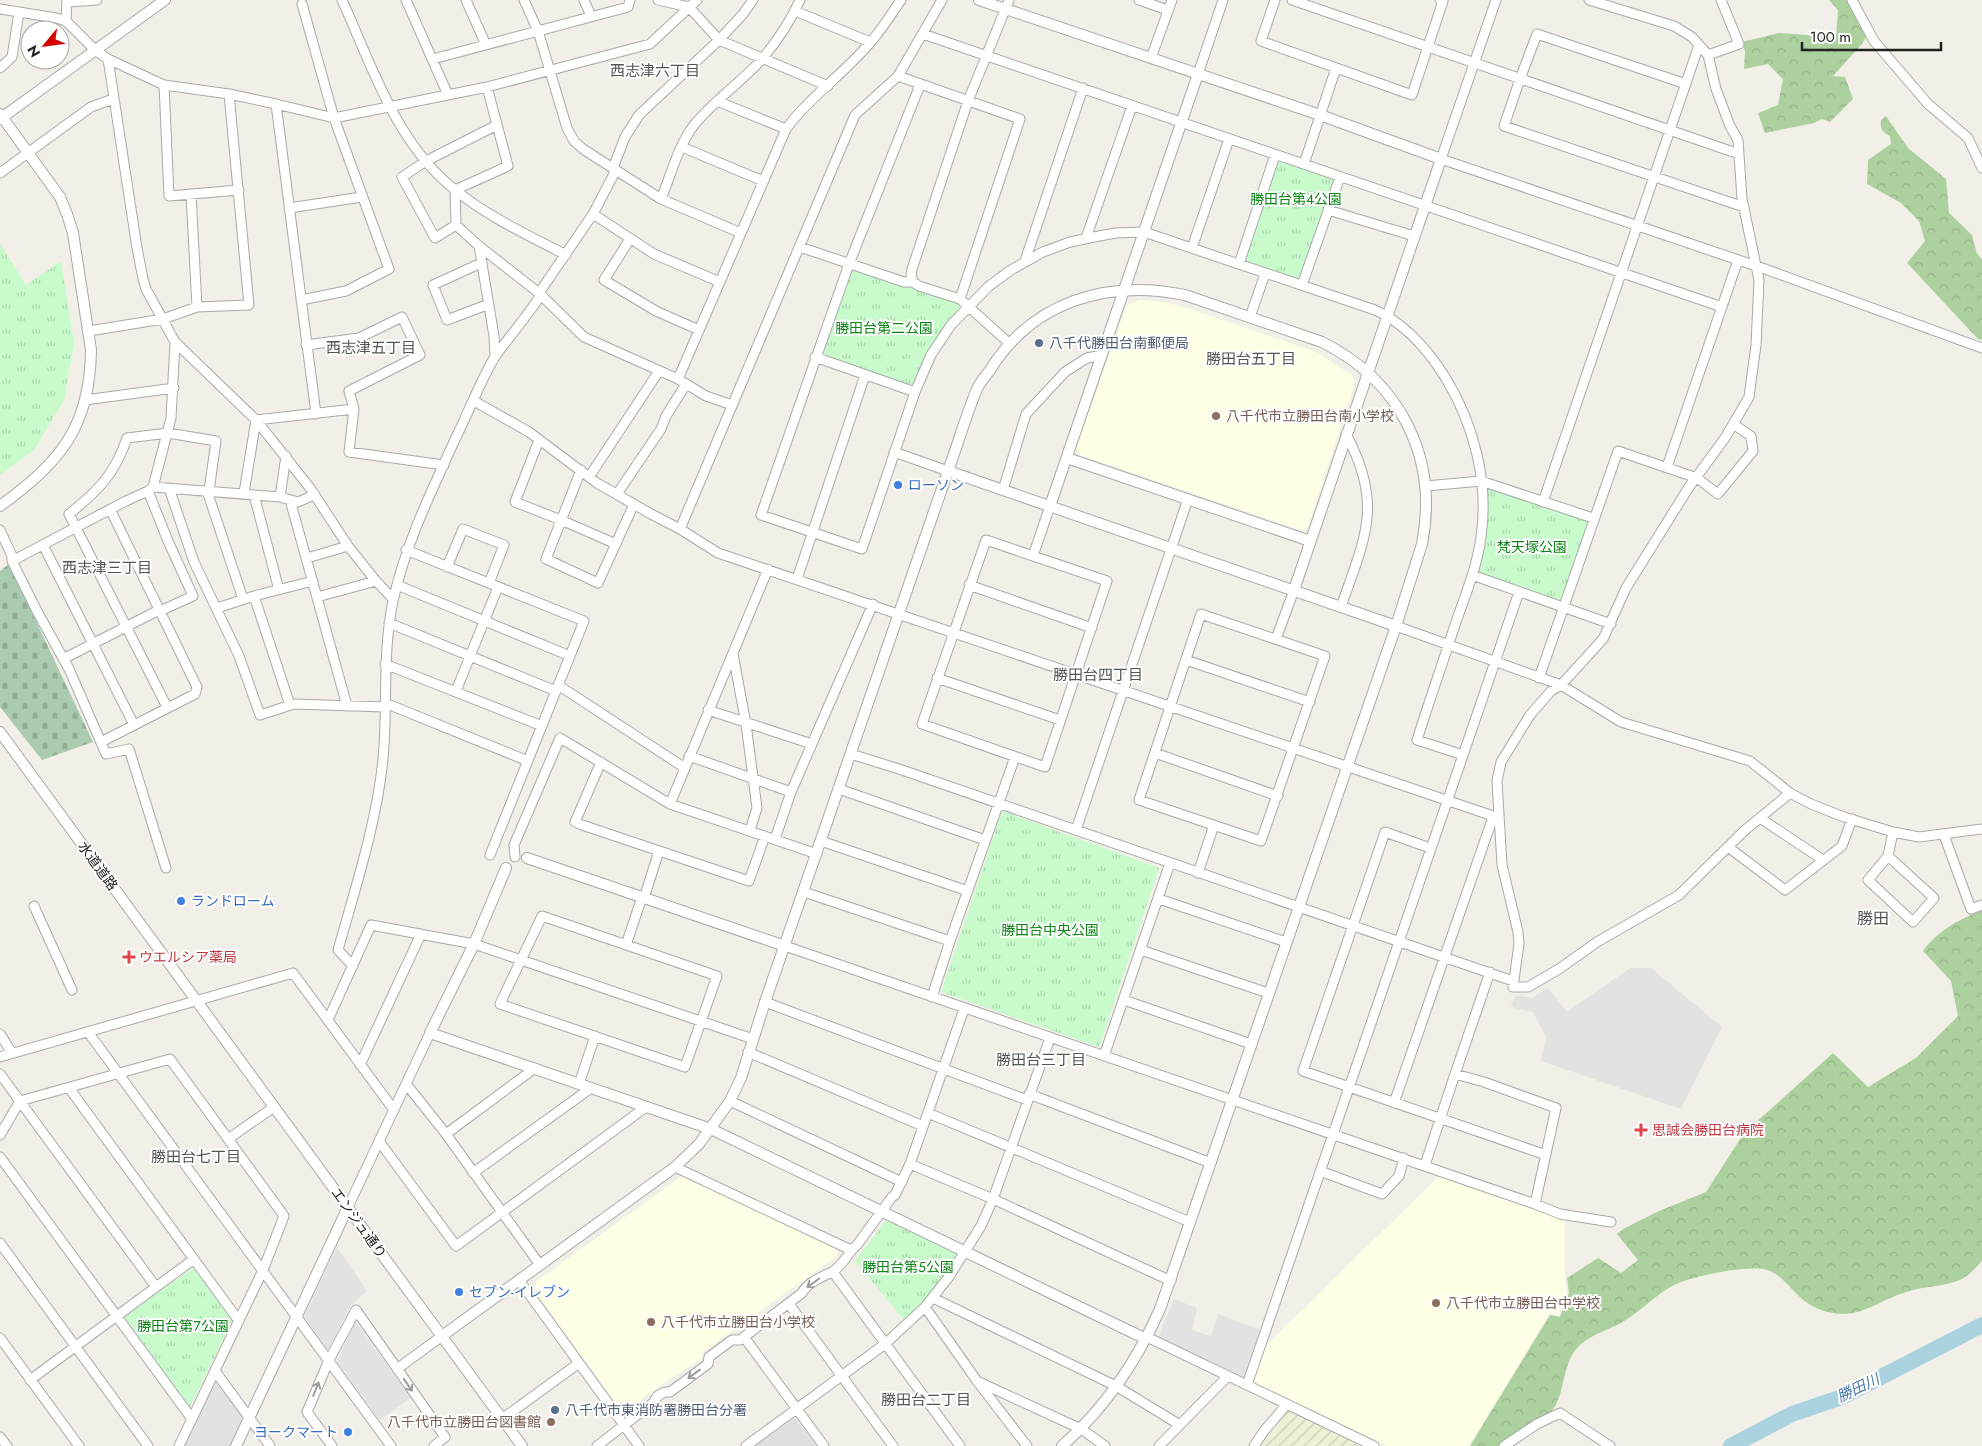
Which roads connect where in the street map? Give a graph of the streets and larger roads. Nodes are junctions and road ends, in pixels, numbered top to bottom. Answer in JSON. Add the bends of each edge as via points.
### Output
{"nodes":[{"id":1,"x":97,"y":0,"type":"edge"},
{"id":2,"x":166,"y":0,"type":"edge"},
{"id":3,"x":342,"y":0,"type":"edge"},
{"id":4,"x":406,"y":0,"type":"edge"},
{"id":5,"x":466,"y":0,"type":"edge"},
{"id":6,"x":524,"y":0,"type":"edge"},
{"id":7,"x":584,"y":0,"type":"edge"},
{"id":8,"x":630,"y":0,"type":"edge"},
{"id":9,"x":658,"y":0,"type":"edge"},
{"id":10,"x":697,"y":0,"type":"edge"},
{"id":11,"x":753,"y":0,"type":"edge"},
{"id":12,"x":800,"y":0,"type":"edge"},
{"id":13,"x":900,"y":0,"type":"edge"},
{"id":14,"x":942,"y":0,"type":"edge"},
{"id":15,"x":979,"y":0,"type":"edge"},
{"id":16,"x":1138,"y":0,"type":"edge"},
{"id":17,"x":1172,"y":0,"type":"edge"},
{"id":18,"x":1224,"y":0,"type":"edge"},
{"id":19,"x":1276,"y":0,"type":"edge"},
{"id":20,"x":1292,"y":0,"type":"edge"},
{"id":21,"x":1440,"y":0,"type":"edge"},
{"id":22,"x":1496,"y":0,"type":"edge"},
{"id":23,"x":1589,"y":0,"type":"edge"},
{"id":24,"x":1721,"y":0,"type":"edge"},
{"id":25,"x":1852,"y":0,"type":"edge"},
{"id":26,"x":67,"y":1,"type":"edge"},
{"id":27,"x":302,"y":4,"type":"dead end"},
{"id":28,"x":1008,"y":4,"type":"edge"},
{"id":29,"x":689,"y":7,"type":"junction"},
{"id":30,"x":0,"y":9,"type":"edge"},
{"id":31,"x":1168,"y":10,"type":"junction"},
{"id":32,"x":795,"y":11,"type":"junction"},
{"id":33,"x":19,"y":12,"type":"junction"},
{"id":34,"x":591,"y":16,"type":"junction"},
{"id":35,"x":61,"y":20,"type":"edge"},
{"id":36,"x":66,"y":20,"type":"edge"},
{"id":37,"x":70,"y":25,"type":"edge"},
{"id":38,"x":538,"y":31,"type":"junction"},
{"id":39,"x":923,"y":34,"type":"junction"},
{"id":40,"x":720,"y":40,"type":"junction"},
{"id":41,"x":870,"y":42,"type":"junction"},
{"id":42,"x":486,"y":45,"type":"junction"},
{"id":43,"x":1698,"y":45,"type":"junction"},
{"id":44,"x":1428,"y":47,"type":"junction"},
{"id":45,"x":95,"y":50,"type":"junction"},
{"id":46,"x":986,"y":55,"type":"junction"},
{"id":47,"x":1708,"y":55,"type":"junction"},
{"id":48,"x":762,"y":58,"type":"junction"},
{"id":49,"x":1151,"y":58,"type":"junction"},
{"id":50,"x":108,"y":59,"type":"junction"},
{"id":51,"x":433,"y":59,"type":"junction"},
{"id":52,"x":1474,"y":64,"type":"junction"},
{"id":53,"x":0,"y":68,"type":"edge"},
{"id":54,"x":1336,"y":68,"type":"junction"},
{"id":55,"x":551,"y":70,"type":"junction"},
{"id":56,"x":1198,"y":74,"type":"junction"},
{"id":57,"x":898,"y":76,"type":"junction"},
{"id":58,"x":1520,"y":78,"type":"junction"},
{"id":59,"x":1686,"y":84,"type":"junction"},
{"id":60,"x":164,"y":85,"type":"junction"},
{"id":61,"x":920,"y":85,"type":"junction"},
{"id":62,"x":828,"y":86,"type":"junction"},
{"id":63,"x":487,"y":87,"type":"junction"},
{"id":64,"x":1083,"y":88,"type":"junction"},
{"id":65,"x":229,"y":94,"type":"junction"},
{"id":66,"x":448,"y":94,"type":"junction"},
{"id":67,"x":113,"y":99,"type":"junction"},
{"id":68,"x":717,"y":101,"type":"junction"},
{"id":69,"x":968,"y":101,"type":"junction"},
{"id":70,"x":276,"y":104,"type":"junction"},
{"id":71,"x":390,"y":106,"type":"junction"},
{"id":72,"x":1132,"y":106,"type":"junction"},
{"id":73,"x":1320,"y":115,"type":"junction"},
{"id":74,"x":1,"y":117,"type":"edge"},
{"id":75,"x":334,"y":118,"type":"junction"},
{"id":76,"x":1182,"y":122,"type":"junction"},
{"id":77,"x":497,"y":125,"type":"junction"},
{"id":78,"x":786,"y":129,"type":"junction"},
{"id":79,"x":1669,"y":131,"type":"junction"},
{"id":80,"x":1229,"y":139,"type":"junction"},
{"id":81,"x":682,"y":147,"type":"junction"},
{"id":82,"x":28,"y":152,"type":"junction"},
{"id":83,"x":1739,"y":154,"type":"junction"},
{"id":84,"x":1275,"y":155,"type":"junction"},
{"id":85,"x":1441,"y":158,"type":"junction"},
{"id":86,"x":426,"y":161,"type":"junction"},
{"id":87,"x":1304,"y":164,"type":"junction"},
{"id":88,"x":1982,"y":168,"type":"edge"},
{"id":89,"x":614,"y":169,"type":"junction"},
{"id":90,"x":0,"y":172,"type":"edge"},
{"id":91,"x":1654,"y":176,"type":"junction"},
{"id":92,"x":1340,"y":177,"type":"junction"},
{"id":93,"x":763,"y":181,"type":"junction"},
{"id":94,"x":239,"y":190,"type":"junction"},
{"id":95,"x":454,"y":190,"type":"junction"},
{"id":96,"x":191,"y":194,"type":"junction"},
{"id":97,"x":362,"y":198,"type":"junction"},
{"id":98,"x":661,"y":199,"type":"junction"},
{"id":99,"x":1425,"y":206,"type":"junction"},
{"id":100,"x":1744,"y":207,"type":"junction"},
{"id":101,"x":290,"y":208,"type":"junction"},
{"id":102,"x":1328,"y":210,"type":"junction"},
{"id":103,"x":593,"y":214,"type":"junction"},
{"id":104,"x":456,"y":225,"type":"junction"},
{"id":105,"x":1638,"y":226,"type":"junction"},
{"id":106,"x":1144,"y":232,"type":"junction"},
{"id":107,"x":741,"y":233,"type":"junction"},
{"id":108,"x":1414,"y":236,"type":"junction"},
{"id":109,"x":1086,"y":238,"type":"junction"},
{"id":110,"x":630,"y":239,"type":"junction"},
{"id":111,"x":479,"y":246,"type":"junction"},
{"id":112,"x":800,"y":247,"type":"junction"},
{"id":113,"x":1192,"y":248,"type":"junction"},
{"id":114,"x":566,"y":255,"type":"junction"},
{"id":115,"x":1738,"y":260,"type":"junction"},
{"id":116,"x":1025,"y":261,"type":"junction"},
{"id":117,"x":481,"y":263,"type":"junction"},
{"id":118,"x":849,"y":264,"type":"junction"},
{"id":119,"x":1239,"y":264,"type":"junction"},
{"id":120,"x":1757,"y":266,"type":"junction"},
{"id":121,"x":1621,"y":273,"type":"junction"},
{"id":122,"x":1265,"y":274,"type":"junction"},
{"id":123,"x":720,"y":282,"type":"junction"},
{"id":124,"x":913,"y":282,"type":"junction"},
{"id":125,"x":1302,"y":285,"type":"junction"},
{"id":126,"x":1125,"y":290,"type":"junction"},
{"id":127,"x":540,"y":294,"type":"junction"},
{"id":128,"x":960,"y":299,"type":"junction"},
{"id":129,"x":301,"y":300,"type":"junction"},
{"id":130,"x":489,"y":304,"type":"junction"},
{"id":131,"x":197,"y":306,"type":"junction"},
{"id":132,"x":970,"y":306,"type":"junction"},
{"id":133,"x":1722,"y":307,"type":"junction"},
{"id":134,"x":1388,"y":316,"type":"junction"},
{"id":135,"x":1250,"y":317,"type":"junction"},
{"id":136,"x":163,"y":319,"type":"junction"},
{"id":137,"x":700,"y":330,"type":"junction"},
{"id":138,"x":89,"y":331,"type":"junction"},
{"id":139,"x":175,"y":342,"type":"junction"},
{"id":140,"x":1010,"y":344,"type":"junction"},
{"id":141,"x":306,"y":345,"type":"junction"},
{"id":142,"x":1982,"y":348,"type":"edge"},
{"id":143,"x":1102,"y":355,"type":"junction"},
{"id":144,"x":495,"y":357,"type":"junction"},
{"id":145,"x":815,"y":357,"type":"junction"},
{"id":146,"x":659,"y":371,"type":"junction"},
{"id":147,"x":1368,"y":372,"type":"junction"},
{"id":148,"x":866,"y":375,"type":"junction"},
{"id":149,"x":682,"y":382,"type":"junction"},
{"id":150,"x":174,"y":388,"type":"junction"},
{"id":151,"x":915,"y":392,"type":"junction"},
{"id":152,"x":86,"y":400,"type":"junction"},
{"id":153,"x":474,"y":401,"type":"junction"},
{"id":154,"x":732,"y":405,"type":"junction"},
{"id":155,"x":354,"y":409,"type":"junction"},
{"id":156,"x":316,"y":414,"type":"junction"},
{"id":157,"x":256,"y":420,"type":"junction"},
{"id":158,"x":1733,"y":424,"type":"junction"},
{"id":159,"x":168,"y":433,"type":"junction"},
{"id":160,"x":1346,"y":434,"type":"junction"},
{"id":161,"x":539,"y":440,"type":"junction"},
{"id":162,"x":894,"y":452,"type":"junction"},
{"id":163,"x":286,"y":456,"type":"junction"},
{"id":164,"x":1067,"y":458,"type":"junction"},
{"id":165,"x":444,"y":465,"type":"junction"},
{"id":166,"x":1667,"y":467,"type":"junction"},
{"id":167,"x":581,"y":470,"type":"junction"},
{"id":168,"x":948,"y":471,"type":"junction"},
{"id":169,"x":589,"y":477,"type":"junction"},
{"id":170,"x":1697,"y":478,"type":"junction"},
{"id":171,"x":1481,"y":481,"type":"junction"},
{"id":172,"x":1426,"y":486,"type":"junction"},
{"id":173,"x":169,"y":488,"type":"junction"},
{"id":174,"x":151,"y":489,"type":"junction"},
{"id":175,"x":1003,"y":490,"type":"junction"},
{"id":176,"x":208,"y":491,"type":"junction"},
{"id":177,"x":244,"y":494,"type":"junction"},
{"id":178,"x":314,"y":494,"type":"junction"},
{"id":179,"x":617,"y":494,"type":"junction"},
{"id":180,"x":254,"y":495,"type":"junction"},
{"id":181,"x":280,"y":497,"type":"junction"},
{"id":182,"x":290,"y":500,"type":"junction"},
{"id":183,"x":1188,"y":500,"type":"junction"},
{"id":184,"x":1543,"y":502,"type":"junction"},
{"id":185,"x":634,"y":504,"type":"junction"},
{"id":186,"x":0,"y":506,"type":"edge"},
{"id":187,"x":1050,"y":506,"type":"junction"},
{"id":188,"x":110,"y":510,"type":"junction"},
{"id":189,"x":1594,"y":518,"type":"junction"},
{"id":190,"x":561,"y":520,"type":"junction"},
{"id":191,"x":76,"y":528,"type":"junction"},
{"id":192,"x":680,"y":528,"type":"junction"},
{"id":193,"x":0,"y":530,"type":"edge"},
{"id":194,"x":812,"y":532,"type":"junction"},
{"id":195,"x":1310,"y":542,"type":"junction"},
{"id":196,"x":616,"y":544,"type":"junction"},
{"id":197,"x":43,"y":545,"type":"junction"},
{"id":198,"x":348,"y":546,"type":"junction"},
{"id":199,"x":1173,"y":549,"type":"junction"},
{"id":200,"x":406,"y":550,"type":"junction"},
{"id":201,"x":1034,"y":556,"type":"junction"},
{"id":202,"x":307,"y":558,"type":"junction"},
{"id":203,"x":12,"y":561,"type":"junction"},
{"id":204,"x":447,"y":567,"type":"junction"},
{"id":205,"x":768,"y":569,"type":"junction"},
{"id":206,"x":1472,"y":575,"type":"junction"},
{"id":207,"x":797,"y":579,"type":"junction"},
{"id":208,"x":313,"y":581,"type":"junction"},
{"id":209,"x":376,"y":582,"type":"junction"},
{"id":210,"x":489,"y":583,"type":"junction"},
{"id":211,"x":397,"y":586,"type":"junction"},
{"id":212,"x":969,"y":586,"type":"junction"},
{"id":213,"x":498,"y":587,"type":"junction"},
{"id":214,"x":279,"y":590,"type":"junction"},
{"id":215,"x":1294,"y":590,"type":"junction"},
{"id":216,"x":1519,"y":592,"type":"junction"},
{"id":217,"x":254,"y":596,"type":"junction"},
{"id":218,"x":317,"y":597,"type":"junction"},
{"id":219,"x":244,"y":599,"type":"junction"},
{"id":220,"x":393,"y":599,"type":"junction"},
{"id":221,"x":873,"y":604,"type":"junction"},
{"id":222,"x":1341,"y":607,"type":"junction"},
{"id":223,"x":1564,"y":607,"type":"junction"},
{"id":224,"x":217,"y":608,"type":"junction"},
{"id":225,"x":160,"y":611,"type":"junction"},
{"id":226,"x":899,"y":614,"type":"junction"},
{"id":227,"x":484,"y":621,"type":"junction"},
{"id":228,"x":389,"y":624,"type":"junction"},
{"id":229,"x":1611,"y":624,"type":"junction"},
{"id":230,"x":126,"y":626,"type":"junction"},
{"id":231,"x":1396,"y":626,"type":"junction"},
{"id":232,"x":1092,"y":628,"type":"junction"},
{"id":233,"x":953,"y":632,"type":"junction"},
{"id":234,"x":1276,"y":639,"type":"junction"},
{"id":235,"x":93,"y":644,"type":"junction"},
{"id":236,"x":1448,"y":645,"type":"junction"},
{"id":237,"x":733,"y":654,"type":"junction"},
{"id":238,"x":470,"y":656,"type":"junction"},
{"id":239,"x":570,"y":656,"type":"junction"},
{"id":240,"x":63,"y":659,"type":"junction"},
{"id":241,"x":1186,"y":660,"type":"junction"},
{"id":242,"x":1495,"y":662,"type":"junction"},
{"id":243,"x":385,"y":664,"type":"junction"},
{"id":244,"x":1076,"y":674,"type":"junction"},
{"id":245,"x":937,"y":678,"type":"junction"},
{"id":246,"x":1539,"y":678,"type":"junction"},
{"id":247,"x":1561,"y":685,"type":"junction"},
{"id":248,"x":557,"y":688,"type":"junction"},
{"id":249,"x":456,"y":691,"type":"junction"},
{"id":250,"x":1123,"y":691,"type":"junction"},
{"id":251,"x":1310,"y":702,"type":"junction"},
{"id":252,"x":290,"y":704,"type":"junction"},
{"id":253,"x":385,"y":705,"type":"junction"},
{"id":254,"x":347,"y":706,"type":"junction"},
{"id":255,"x":168,"y":707,"type":"junction"},
{"id":256,"x":1170,"y":707,"type":"junction"},
{"id":257,"x":708,"y":710,"type":"junction"},
{"id":258,"x":1060,"y":720,"type":"junction"},
{"id":259,"x":746,"y":724,"type":"junction"},
{"id":260,"x":134,"y":725,"type":"junction"},
{"id":261,"x":542,"y":726,"type":"junction"},
{"id":262,"x":0,"y":732,"type":"edge"},
{"id":263,"x":101,"y":742,"type":"junction"},
{"id":264,"x":812,"y":744,"type":"junction"},
{"id":265,"x":1293,"y":749,"type":"junction"},
{"id":266,"x":1154,"y":753,"type":"junction"},
{"id":267,"x":851,"y":754,"type":"junction"},
{"id":268,"x":1463,"y":755,"type":"junction"},
{"id":269,"x":689,"y":756,"type":"junction"},
{"id":270,"x":1015,"y":757,"type":"junction"},
{"id":271,"x":528,"y":761,"type":"junction"},
{"id":272,"x":601,"y":762,"type":"junction"},
{"id":273,"x":1346,"y":767,"type":"junction"},
{"id":274,"x":685,"y":768,"type":"junction"},
{"id":275,"x":754,"y":780,"type":"junction"},
{"id":276,"x":839,"y":789,"type":"junction"},
{"id":277,"x":791,"y":792,"type":"junction"},
{"id":278,"x":1790,"y":793,"type":"junction"},
{"id":279,"x":1278,"y":796,"type":"junction"},
{"id":280,"x":1447,"y":801,"type":"junction"},
{"id":281,"x":670,"y":804,"type":"junction"},
{"id":282,"x":998,"y":804,"type":"junction"},
{"id":283,"x":1496,"y":818,"type":"junction"},
{"id":284,"x":1760,"y":818,"type":"junction"},
{"id":285,"x":1852,"y":819,"type":"junction"},
{"id":286,"x":1214,"y":826,"type":"junction"},
{"id":287,"x":1982,"y":829,"type":"edge"},
{"id":288,"x":750,"y":830,"type":"junction"},
{"id":289,"x":1076,"y":830,"type":"junction"},
{"id":290,"x":1893,"y":832,"type":"junction"},
{"id":291,"x":1944,"y":834,"type":"junction"},
{"id":292,"x":764,"y":836,"type":"junction"},
{"id":293,"x":775,"y":839,"type":"junction"},
{"id":294,"x":986,"y":840,"type":"junction"},
{"id":295,"x":821,"y":841,"type":"junction"},
{"id":296,"x":1728,"y":847,"type":"junction"},
{"id":297,"x":1430,"y":848,"type":"junction"},
{"id":298,"x":659,"y":851,"type":"junction"},
{"id":299,"x":817,"y":854,"type":"junction"},
{"id":300,"x":490,"y":855,"type":"dead end"},
{"id":301,"x":1888,"y":856,"type":"junction"},
{"id":302,"x":515,"y":857,"type":"junction"},
{"id":303,"x":526,"y":858,"type":"joint"},
{"id":304,"x":1823,"y":860,"type":"junction"},
{"id":305,"x":1170,"y":863,"type":"junction"},
{"id":306,"x":166,"y":868,"type":"dead end"},
{"id":307,"x":506,"y":868,"type":"joint"},
{"id":308,"x":1198,"y":873,"type":"junction"},
{"id":309,"x":968,"y":891,"type":"junction"},
{"id":310,"x":804,"y":892,"type":"junction"},
{"id":311,"x":643,"y":898,"type":"junction"},
{"id":312,"x":1159,"y":899,"type":"junction"},
{"id":313,"x":1982,"y":905,"type":"edge"},
{"id":314,"x":34,"y":906,"type":"dead end"},
{"id":315,"x":1299,"y":906,"type":"junction"},
{"id":316,"x":1352,"y":926,"type":"junction"},
{"id":317,"x":421,"y":934,"type":"junction"},
{"id":318,"x":950,"y":941,"type":"junction"},
{"id":319,"x":1399,"y":941,"type":"junction"},
{"id":320,"x":1286,"y":942,"type":"junction"},
{"id":321,"x":474,"y":944,"type":"junction"},
{"id":322,"x":626,"y":945,"type":"junction"},
{"id":323,"x":785,"y":946,"type":"junction"},
{"id":324,"x":1141,"y":950,"type":"junction"},
{"id":325,"x":1445,"y":957,"type":"junction"},
{"id":326,"x":522,"y":960,"type":"junction"},
{"id":327,"x":353,"y":966,"type":"junction"},
{"id":328,"x":1490,"y":972,"type":"junction"},
{"id":329,"x":1513,"y":980,"type":"junction"},
{"id":330,"x":72,"y":990,"type":"dead end"},
{"id":331,"x":1268,"y":993,"type":"junction"},
{"id":332,"x":932,"y":997,"type":"junction"},
{"id":333,"x":197,"y":1000,"type":"junction"},
{"id":334,"x":1124,"y":1000,"type":"junction"},
{"id":335,"x":765,"y":1002,"type":"junction"},
{"id":336,"x":964,"y":1009,"type":"junction"},
{"id":337,"x":328,"y":1020,"type":"junction"},
{"id":338,"x":701,"y":1021,"type":"junction"},
{"id":339,"x":88,"y":1032,"type":"junction"},
{"id":340,"x":430,"y":1033,"type":"junction"},
{"id":341,"x":0,"y":1034,"type":"edge"},
{"id":342,"x":595,"y":1036,"type":"junction"},
{"id":343,"x":1050,"y":1038,"type":"junction"},
{"id":344,"x":753,"y":1039,"type":"junction"},
{"id":345,"x":1251,"y":1044,"type":"junction"},
{"id":346,"x":748,"y":1052,"type":"junction"},
{"id":347,"x":12,"y":1053,"type":"junction"},
{"id":348,"x":1104,"y":1056,"type":"junction"},
{"id":349,"x":0,"y":1057,"type":"edge"},
{"id":350,"x":360,"y":1064,"type":"junction"},
{"id":351,"x":535,"y":1068,"type":"junction"},
{"id":352,"x":943,"y":1070,"type":"junction"},
{"id":353,"x":119,"y":1073,"type":"junction"},
{"id":354,"x":0,"y":1074,"type":"edge"},
{"id":355,"x":1455,"y":1074,"type":"junction"},
{"id":356,"x":579,"y":1084,"type":"junction"},
{"id":357,"x":407,"y":1085,"type":"junction"},
{"id":358,"x":69,"y":1088,"type":"junction"},
{"id":359,"x":591,"y":1088,"type":"junction"},
{"id":360,"x":1349,"y":1088,"type":"junction"},
{"id":361,"x":1028,"y":1097,"type":"junction"},
{"id":362,"x":1232,"y":1100,"type":"junction"},
{"id":363,"x":20,"y":1101,"type":"junction"},
{"id":364,"x":730,"y":1101,"type":"junction"},
{"id":365,"x":1394,"y":1103,"type":"junction"},
{"id":366,"x":274,"y":1107,"type":"junction"},
{"id":367,"x":646,"y":1107,"type":"junction"},
{"id":368,"x":394,"y":1110,"type":"junction"},
{"id":369,"x":928,"y":1113,"type":"junction"},
{"id":370,"x":1440,"y":1119,"type":"junction"},
{"id":371,"x":924,"y":1126,"type":"junction"},
{"id":372,"x":711,"y":1129,"type":"junction"},
{"id":373,"x":446,"y":1134,"type":"junction"},
{"id":374,"x":0,"y":1135,"type":"edge"},
{"id":375,"x":1332,"y":1135,"type":"junction"},
{"id":376,"x":228,"y":1139,"type":"junction"},
{"id":377,"x":379,"y":1141,"type":"junction"},
{"id":378,"x":1010,"y":1147,"type":"junction"},
{"id":379,"x":1546,"y":1155,"type":"junction"},
{"id":380,"x":0,"y":1157,"type":"edge"},
{"id":381,"x":1404,"y":1158,"type":"junction"},
{"id":382,"x":1210,"y":1163,"type":"junction"},
{"id":383,"x":910,"y":1164,"type":"junction"},
{"id":384,"x":1425,"y":1165,"type":"junction"},
{"id":385,"x":675,"y":1167,"type":"junction"},
{"id":386,"x":1320,"y":1171,"type":"junction"},
{"id":387,"x":473,"y":1173,"type":"junction"},
{"id":388,"x":902,"y":1182,"type":"junction"},
{"id":389,"x":993,"y":1199,"type":"junction"},
{"id":390,"x":1535,"y":1204,"type":"junction"},
{"id":391,"x":348,"y":1207,"type":"junction"},
{"id":392,"x":882,"y":1211,"type":"junction"},
{"id":393,"x":502,"y":1212,"type":"junction"},
{"id":394,"x":1190,"y":1222,"type":"junction"},
{"id":395,"x":1611,"y":1222,"type":"dead end"},
{"id":396,"x":0,"y":1243,"type":"edge"},
{"id":397,"x":851,"y":1250,"type":"junction"},
{"id":398,"x":965,"y":1252,"type":"junction"},
{"id":399,"x":194,"y":1259,"type":"junction"},
{"id":400,"x":540,"y":1264,"type":"junction"},
{"id":401,"x":263,"y":1270,"type":"junction"},
{"id":402,"x":833,"y":1272,"type":"junction"},
{"id":403,"x":519,"y":1280,"type":"junction"},
{"id":404,"x":1171,"y":1281,"type":"junction"},
{"id":405,"x":156,"y":1287,"type":"junction"},
{"id":406,"x":933,"y":1298,"type":"junction"},
{"id":407,"x":790,"y":1304,"type":"junction"},
{"id":408,"x":925,"y":1307,"type":"junction"},
{"id":409,"x":116,"y":1316,"type":"junction"},
{"id":410,"x":297,"y":1316,"type":"junction"},
{"id":411,"x":239,"y":1321,"type":"junction"},
{"id":412,"x":442,"y":1336,"type":"junction"},
{"id":413,"x":744,"y":1337,"type":"junction"},
{"id":414,"x":0,"y":1338,"type":"edge"},
{"id":415,"x":1147,"y":1338,"type":"junction"},
{"id":416,"x":885,"y":1344,"type":"junction"},
{"id":417,"x":76,"y":1346,"type":"junction"},
{"id":418,"x":329,"y":1360,"type":"junction"},
{"id":419,"x":579,"y":1363,"type":"junction"},
{"id":420,"x":397,"y":1369,"type":"junction"},
{"id":421,"x":215,"y":1371,"type":"junction"},
{"id":422,"x":842,"y":1375,"type":"junction"},
{"id":423,"x":1228,"y":1376,"type":"junction"},
{"id":424,"x":30,"y":1380,"type":"junction"},
{"id":425,"x":977,"y":1381,"type":"junction"},
{"id":426,"x":1116,"y":1386,"type":"junction"},
{"id":427,"x":1247,"y":1386,"type":"junction"},
{"id":428,"x":1287,"y":1404,"type":"junction"},
{"id":429,"x":797,"y":1409,"type":"junction"},
{"id":430,"x":249,"y":1418,"type":"junction"},
{"id":431,"x":192,"y":1419,"type":"junction"},
{"id":432,"x":502,"y":1420,"type":"junction"},
{"id":433,"x":624,"y":1425,"type":"junction"},
{"id":434,"x":1180,"y":1425,"type":"junction"},
{"id":435,"x":1081,"y":1429,"type":"junction"},
{"id":436,"x":0,"y":1437,"type":"edge"},
{"id":437,"x":74,"y":1444,"type":"edge"},
{"id":438,"x":6,"y":1446,"type":"edge"},
{"id":439,"x":148,"y":1446,"type":"edge"},
{"id":440,"x":179,"y":1446,"type":"edge"},
{"id":441,"x":236,"y":1446,"type":"edge"},
{"id":442,"x":270,"y":1446,"type":"edge"},
{"id":443,"x":332,"y":1446,"type":"edge"},
{"id":444,"x":391,"y":1446,"type":"edge"},
{"id":445,"x":434,"y":1446,"type":"edge"},
{"id":446,"x":522,"y":1446,"type":"edge"},
{"id":447,"x":597,"y":1446,"type":"edge"},
{"id":448,"x":639,"y":1446,"type":"edge"},
{"id":449,"x":746,"y":1446,"type":"edge"},
{"id":450,"x":824,"y":1446,"type":"edge"},
{"id":451,"x":893,"y":1446,"type":"edge"},
{"id":452,"x":960,"y":1446,"type":"edge"},
{"id":453,"x":1026,"y":1446,"type":"edge"},
{"id":454,"x":1062,"y":1446,"type":"edge"},
{"id":455,"x":1105,"y":1446,"type":"edge"},
{"id":456,"x":1159,"y":1446,"type":"edge"},
{"id":457,"x":1254,"y":1446,"type":"edge"},
{"id":458,"x":1374,"y":1446,"type":"edge"},
{"id":459,"x":1504,"y":1446,"type":"edge"},
{"id":460,"x":1610,"y":1446,"type":"edge"}],
"edges":[{"from":1,"to":26,"type":"street"},
{"from":2,"to":45,"type":"street"},
{"from":3,"to":71,"type":"street"},
{"from":4,"to":51,"type":"street"},
{"from":5,"to":42,"type":"street"},
{"from":6,"to":38,"type":"street"},
{"from":7,"to":34,"type":"street"},
{"from":8,"to":34,"type":"street","via":[[628,7]]},
{"from":9,"to":29,"type":"street"},
{"from":10,"to":29,"type":"street"},
{"from":11,"to":40,"type":"street"},
{"from":12,"to":32,"type":"street"},
{"from":13,"to":41,"type":"street"},
{"from":14,"to":39,"type":"street"},
{"from":15,"to":28,"type":"street"},
{"from":16,"to":31,"type":"street"},
{"from":17,"to":31,"type":"street"},
{"from":18,"to":56,"type":"street"},
{"from":19,"to":54,"type":"street","via":[[1261,41]]},
{"from":20,"to":44,"type":"street"},
{"from":21,"to":44,"type":"street","via":[[1443,1]]},
{"from":22,"to":52,"type":"street"},
{"from":23,"to":43,"type":"street","via":[[1674,26],[1692,37]]},
{"from":24,"to":47,"type":"street","via":[[1740,44]]},
{"from":25,"to":88,"type":"street","via":[[1874,41],[1928,104],[1968,138]]},
{"from":26,"to":36,"type":"street"},
{"from":27,"to":75,"type":"street"},
{"from":28,"to":46,"type":"street"},
{"from":28,"to":49,"type":"street"},
{"from":29,"to":40,"type":"street"},
{"from":29,"to":55,"type":"street","via":[[650,44]]},
{"from":30,"to":33,"type":"street"},
{"from":31,"to":49,"type":"street"},
{"from":32,"to":41,"type":"street"},
{"from":32,"to":48,"type":"street"},
{"from":33,"to":35,"type":"street"},
{"from":33,"to":53,"type":"street","via":[[12,57]]},
{"from":34,"to":38,"type":"street"},
{"from":37,"to":45,"type":"street"},
{"from":38,"to":42,"type":"street"},
{"from":38,"to":55,"type":"street"},
{"from":39,"to":46,"type":"street"},
{"from":39,"to":57,"type":"street"},
{"from":40,"to":48,"type":"street"},
{"from":40,"to":89,"type":"street","via":[[639,115],[625,137]]},
{"from":41,"to":62,"type":"street"},
{"from":42,"to":51,"type":"street"},
{"from":43,"to":47,"type":"street"},
{"from":43,"to":59,"type":"street"},
{"from":44,"to":52,"type":"street"},
{"from":44,"to":54,"type":"street","via":[[1412,95]]},
{"from":45,"to":50,"type":"street"},
{"from":45,"to":74,"type":"street"},
{"from":46,"to":64,"type":"street"},
{"from":46,"to":69,"type":"street"},
{"from":47,"to":83,"type":"street","via":[[1716,89],[1738,140]]},
{"from":48,"to":62,"type":"street"},
{"from":48,"to":68,"type":"street"},
{"from":49,"to":56,"type":"street"},
{"from":50,"to":60,"type":"street"},
{"from":50,"to":67,"type":"street"},
{"from":51,"to":66,"type":"street"},
{"from":52,"to":58,"type":"street"},
{"from":52,"to":85,"type":"street"},
{"from":54,"to":73,"type":"street"},
{"from":55,"to":63,"type":"street"},
{"from":55,"to":89,"type":"street","via":[[570,136],[583,149]]},
{"from":56,"to":73,"type":"street"},
{"from":56,"to":76,"type":"street"},
{"from":57,"to":61,"type":"street"},
{"from":57,"to":112,"type":"street","via":[[855,115]]},
{"from":58,"to":59,"type":"street","via":[[1537,34]]},
{"from":58,"to":79,"type":"street"},
{"from":58,"to":91,"type":"street","via":[[1504,126]]},
{"from":59,"to":79,"type":"street"},
{"from":60,"to":65,"type":"street"},
{"from":60,"to":96,"type":"street","via":[[169,196]]},
{"from":61,"to":69,"type":"street"},
{"from":61,"to":118,"type":"street"},
{"from":62,"to":78,"type":"street","via":[[797,114]]},
{"from":63,"to":66,"type":"street"},
{"from":63,"to":77,"type":"street"},
{"from":64,"to":72,"type":"street"},
{"from":64,"to":116,"type":"street"},
{"from":65,"to":70,"type":"street"},
{"from":65,"to":94,"type":"street"},
{"from":66,"to":71,"type":"street"},
{"from":67,"to":82,"type":"street","via":[[91,107]]},
{"from":67,"to":136,"type":"street","via":[[142,279]]},
{"from":68,"to":78,"type":"street"},
{"from":68,"to":81,"type":"street","via":[[694,125]]},
{"from":69,"to":124,"type":"street","via":[[912,269]]},
{"from":69,"to":128,"type":"street","via":[[1020,119]]},
{"from":70,"to":75,"type":"street"},
{"from":70,"to":101,"type":"street"},
{"from":71,"to":75,"type":"street"},
{"from":71,"to":86,"type":"street"},
{"from":72,"to":76,"type":"street"},
{"from":72,"to":109,"type":"street"},
{"from":73,"to":85,"type":"street"},
{"from":73,"to":87,"type":"street"},
{"from":74,"to":82,"type":"street"},
{"from":75,"to":97,"type":"street"},
{"from":76,"to":80,"type":"street"},
{"from":76,"to":106,"type":"street"},
{"from":77,"to":86,"type":"street"},
{"from":77,"to":95,"type":"street","via":[[508,166]]},
{"from":78,"to":93,"type":"street"},
{"from":79,"to":83,"type":"street"},
{"from":79,"to":91,"type":"street"},
{"from":80,"to":84,"type":"street"},
{"from":80,"to":113,"type":"street"},
{"from":81,"to":93,"type":"street"},
{"from":81,"to":98,"type":"street"},
{"from":82,"to":90,"type":"street"},
{"from":82,"to":138,"type":"street","via":[[60,197],[67,214]]},
{"from":83,"to":100,"type":"street"},
{"from":84,"to":87,"type":"street"},
{"from":84,"to":119,"type":"street"},
{"from":85,"to":99,"type":"street"},
{"from":85,"to":105,"type":"street"},
{"from":86,"to":95,"type":"street"},
{"from":86,"to":104,"type":"street","via":[[402,177],[435,238]]},
{"from":87,"to":92,"type":"street"},
{"from":89,"to":98,"type":"street"},
{"from":89,"to":103,"type":"street"},
{"from":91,"to":100,"type":"street"},
{"from":91,"to":105,"type":"street"},
{"from":92,"to":99,"type":"street"},
{"from":92,"to":102,"type":"street"},
{"from":93,"to":107,"type":"street"},
{"from":94,"to":96,"type":"street"},
{"from":94,"to":131,"type":"street","via":[[249,305]]},
{"from":95,"to":104,"type":"street"},
{"from":95,"to":114,"type":"street","via":[[495,218]]},
{"from":96,"to":131,"type":"street"},
{"from":97,"to":101,"type":"street"},
{"from":97,"to":129,"type":"street","via":[[388,269],[346,292]]},
{"from":98,"to":107,"type":"street"},
{"from":99,"to":108,"type":"street"},
{"from":99,"to":121,"type":"street"},
{"from":100,"to":120,"type":"street"},
{"from":101,"to":129,"type":"street"},
{"from":102,"to":108,"type":"street"},
{"from":102,"to":125,"type":"street"},
{"from":103,"to":110,"type":"street"},
{"from":103,"to":114,"type":"street"},
{"from":104,"to":111,"type":"street"},
{"from":105,"to":115,"type":"street"},
{"from":105,"to":121,"type":"street"},
{"from":106,"to":109,"type":"street","via":[[1116,232]]},
{"from":106,"to":113,"type":"street"},
{"from":106,"to":126,"type":"street"},
{"from":107,"to":123,"type":"street"},
{"from":108,"to":134,"type":"street"},
{"from":109,"to":116,"type":"street","via":[[1063,244]]},
{"from":110,"to":123,"type":"street","via":[[654,254]]},
{"from":110,"to":137,"type":"street","via":[[604,280],[656,311]]},
{"from":111,"to":117,"type":"street"},
{"from":111,"to":127,"type":"street"},
{"from":112,"to":118,"type":"street"},
{"from":112,"to":154,"type":"street"},
{"from":113,"to":119,"type":"street"},
{"from":114,"to":127,"type":"street"},
{"from":115,"to":120,"type":"street"},
{"from":115,"to":133,"type":"street"},
{"from":116,"to":132,"type":"street","via":[[989,286]]},
{"from":117,"to":130,"type":"street"},
{"from":117,"to":130,"type":"street","via":[[433,286],[448,320]]},
{"from":118,"to":124,"type":"street"},
{"from":118,"to":145,"type":"street"},
{"from":119,"to":122,"type":"street"},
{"from":120,"to":142,"type":"street"},
{"from":120,"to":158,"type":"street","via":[[1757,337],[1749,397]]},
{"from":121,"to":133,"type":"street"},
{"from":121,"to":184,"type":"street"},
{"from":122,"to":125,"type":"street"},
{"from":122,"to":135,"type":"street"},
{"from":123,"to":137,"type":"street"},
{"from":124,"to":128,"type":"street"},
{"from":125,"to":134,"type":"street"},
{"from":126,"to":135,"type":"street","via":[[1156,290],[1185,295]]},
{"from":126,"to":140,"type":"street","via":[[1095,295],[1062,306],[1032,324]]},
{"from":126,"to":143,"type":"street"},
{"from":127,"to":144,"type":"street"},
{"from":127,"to":146,"type":"street","via":[[584,337]]},
{"from":128,"to":132,"type":"street"},
{"from":129,"to":141,"type":"street"},
{"from":130,"to":144,"type":"street"},
{"from":131,"to":136,"type":"street"},
{"from":132,"to":140,"type":"street"},
{"from":132,"to":151,"type":"street","via":[[943,336]]},
{"from":133,"to":166,"type":"street"},
{"from":134,"to":147,"type":"street"},
{"from":134,"to":171,"type":"street","via":[[1429,355],[1457,398],[1471,432]]},
{"from":135,"to":147,"type":"street","via":[[1322,342]]},
{"from":136,"to":138,"type":"street"},
{"from":136,"to":139,"type":"street"},
{"from":137,"to":149,"type":"street"},
{"from":138,"to":152,"type":"street","via":[[91,368]]},
{"from":139,"to":150,"type":"street"},
{"from":139,"to":157,"type":"street"},
{"from":140,"to":168,"type":"street","via":[[978,388]]},
{"from":141,"to":155,"type":"street","via":[[359,338],[402,317],[420,354],[350,390]]},
{"from":141,"to":156,"type":"street"},
{"from":143,"to":164,"type":"street"},
{"from":143,"to":175,"type":"street","via":[[1087,358],[1064,372],[1026,414]]},
{"from":144,"to":153,"type":"street"},
{"from":145,"to":148,"type":"street"},
{"from":145,"to":194,"type":"street","via":[[761,515]]},
{"from":146,"to":149,"type":"street"},
{"from":146,"to":169,"type":"street"},
{"from":147,"to":160,"type":"street"},
{"from":147,"to":172,"type":"street","via":[[1385,390],[1408,425],[1418,448]]},
{"from":148,"to":151,"type":"street"},
{"from":148,"to":194,"type":"street"},
{"from":149,"to":154,"type":"street","via":[[706,396]]},
{"from":149,"to":179,"type":"street","via":[[661,428]]},
{"from":150,"to":152,"type":"street"},
{"from":150,"to":159,"type":"street"},
{"from":151,"to":162,"type":"street"},
{"from":152,"to":186,"type":"street","via":[[60,454],[30,484]]},
{"from":153,"to":161,"type":"street"},
{"from":153,"to":165,"type":"street"},
{"from":154,"to":192,"type":"street"},
{"from":155,"to":156,"type":"street"},
{"from":155,"to":165,"type":"street","via":[[349,452]]},
{"from":156,"to":157,"type":"street"},
{"from":157,"to":163,"type":"street"},
{"from":157,"to":177,"type":"street"},
{"from":158,"to":170,"type":"street"},
{"from":158,"to":170,"type":"street","via":[[1751,436],[1753,451],[1718,494]]},
{"from":159,"to":174,"type":"street"},
{"from":159,"to":176,"type":"street","via":[[216,442]]},
{"from":159,"to":191,"type":"street","via":[[127,438],[120,460],[95,492],[69,514]]},
{"from":160,"to":195,"type":"street"},
{"from":160,"to":222,"type":"street","via":[[1363,470],[1368,515],[1364,540]]},
{"from":161,"to":167,"type":"street"},
{"from":161,"to":190,"type":"street","via":[[515,502]]},
{"from":162,"to":168,"type":"street"},
{"from":162,"to":194,"type":"street","via":[[862,549]]},
{"from":163,"to":178,"type":"street"},
{"from":163,"to":181,"type":"street"},
{"from":164,"to":183,"type":"street"},
{"from":164,"to":187,"type":"street"},
{"from":165,"to":200,"type":"street"},
{"from":166,"to":170,"type":"street"},
{"from":166,"to":189,"type":"street","via":[[1618,451]]},
{"from":167,"to":169,"type":"street"},
{"from":167,"to":190,"type":"street"},
{"from":168,"to":175,"type":"street"},
{"from":168,"to":226,"type":"street"},
{"from":169,"to":179,"type":"street"},
{"from":170,"to":229,"type":"street","via":[[1626,588]]},
{"from":171,"to":172,"type":"street"},
{"from":171,"to":184,"type":"street"},
{"from":171,"to":206,"type":"street","via":[[1483,519]]},
{"from":172,"to":231,"type":"street","via":[[1425,530]]},
{"from":173,"to":174,"type":"street"},
{"from":173,"to":176,"type":"street"},
{"from":173,"to":224,"type":"street","via":[[194,562]]},
{"from":174,"to":188,"type":"street"},
{"from":174,"to":225,"type":"street","via":[[168,541],[193,596]]},
{"from":175,"to":187,"type":"street"},
{"from":176,"to":177,"type":"street"},
{"from":176,"to":219,"type":"street"},
{"from":177,"to":180,"type":"street"},
{"from":178,"to":182,"type":"street","via":[[298,502]]},
{"from":178,"to":198,"type":"street"},
{"from":179,"to":185,"type":"street"},
{"from":180,"to":181,"type":"street"},
{"from":180,"to":214,"type":"street"},
{"from":181,"to":182,"type":"street"},
{"from":182,"to":202,"type":"street"},
{"from":183,"to":195,"type":"street"},
{"from":183,"to":199,"type":"street"},
{"from":184,"to":189,"type":"street"},
{"from":185,"to":192,"type":"street"},
{"from":185,"to":196,"type":"street"},
{"from":187,"to":199,"type":"street"},
{"from":187,"to":201,"type":"street"},
{"from":188,"to":191,"type":"street"},
{"from":188,"to":225,"type":"street"},
{"from":189,"to":223,"type":"street"},
{"from":190,"to":196,"type":"street"},
{"from":190,"to":196,"type":"street","via":[[546,559],[598,583]]},
{"from":191,"to":197,"type":"street"},
{"from":191,"to":230,"type":"street"},
{"from":192,"to":205,"type":"street","via":[[718,553]]},
{"from":193,"to":203,"type":"street"},
{"from":194,"to":207,"type":"street"},
{"from":195,"to":215,"type":"street"},
{"from":197,"to":203,"type":"street"},
{"from":197,"to":235,"type":"street"},
{"from":198,"to":202,"type":"street"},
{"from":198,"to":209,"type":"street"},
{"from":199,"to":215,"type":"street"},
{"from":199,"to":250,"type":"street"},
{"from":200,"to":204,"type":"street"},
{"from":200,"to":211,"type":"street"},
{"from":201,"to":212,"type":"street","via":[[986,540]]},
{"from":201,"to":232,"type":"street","via":[[1107,581]]},
{"from":202,"to":208,"type":"street"},
{"from":203,"to":240,"type":"street"},
{"from":204,"to":210,"type":"street"},
{"from":204,"to":210,"type":"street","via":[[463,529],[504,545]]},
{"from":205,"to":207,"type":"street"},
{"from":205,"to":237,"type":"street"},
{"from":206,"to":216,"type":"street"},
{"from":206,"to":236,"type":"street"},
{"from":207,"to":221,"type":"street"},
{"from":208,"to":214,"type":"street"},
{"from":208,"to":218,"type":"street"},
{"from":209,"to":218,"type":"street"},
{"from":209,"to":220,"type":"street"},
{"from":210,"to":213,"type":"street"},
{"from":211,"to":220,"type":"street"},
{"from":211,"to":227,"type":"street"},
{"from":212,"to":232,"type":"street"},
{"from":212,"to":233,"type":"street"},
{"from":213,"to":227,"type":"street"},
{"from":213,"to":239,"type":"street","via":[[584,621]]},
{"from":214,"to":217,"type":"street"},
{"from":215,"to":222,"type":"street"},
{"from":215,"to":234,"type":"street"},
{"from":216,"to":223,"type":"street"},
{"from":216,"to":242,"type":"street"},
{"from":217,"to":219,"type":"street"},
{"from":217,"to":252,"type":"street"},
{"from":218,"to":254,"type":"street"},
{"from":219,"to":224,"type":"street"},
{"from":220,"to":228,"type":"street"},
{"from":221,"to":226,"type":"street"},
{"from":221,"to":264,"type":"street"},
{"from":222,"to":231,"type":"street"},
{"from":223,"to":229,"type":"street"},
{"from":223,"to":246,"type":"street"},
{"from":224,"to":252,"type":"street","via":[[239,656],[260,715]]},
{"from":225,"to":230,"type":"street"},
{"from":225,"to":255,"type":"street","via":[[197,687],[195,694]]},
{"from":226,"to":233,"type":"street"},
{"from":226,"to":267,"type":"street"},
{"from":227,"to":238,"type":"street"},
{"from":227,"to":239,"type":"street"},
{"from":228,"to":238,"type":"street"},
{"from":228,"to":243,"type":"street"},
{"from":229,"to":247,"type":"street","via":[[1603,639]]},
{"from":230,"to":235,"type":"street"},
{"from":230,"to":255,"type":"street"},
{"from":231,"to":236,"type":"street"},
{"from":231,"to":273,"type":"street"},
{"from":232,"to":244,"type":"street"},
{"from":233,"to":244,"type":"street"},
{"from":233,"to":245,"type":"street"},
{"from":234,"to":241,"type":"street","via":[[1201,614]]},
{"from":234,"to":251,"type":"street","via":[[1325,656]]},
{"from":235,"to":240,"type":"street"},
{"from":235,"to":260,"type":"street"},
{"from":236,"to":242,"type":"street"},
{"from":236,"to":268,"type":"street","via":[[1417,740]]},
{"from":237,"to":257,"type":"street"},
{"from":237,"to":259,"type":"street"},
{"from":238,"to":248,"type":"street"},
{"from":238,"to":249,"type":"street"},
{"from":239,"to":248,"type":"street"},
{"from":240,"to":263,"type":"street"},
{"from":241,"to":251,"type":"street"},
{"from":241,"to":256,"type":"street"},
{"from":242,"to":246,"type":"street"},
{"from":242,"to":268,"type":"street"},
{"from":243,"to":249,"type":"street"},
{"from":243,"to":253,"type":"street"},
{"from":244,"to":250,"type":"street"},
{"from":244,"to":258,"type":"street"},
{"from":245,"to":258,"type":"street"},
{"from":245,"to":270,"type":"street","via":[[922,724]]},
{"from":246,"to":247,"type":"street"},
{"from":247,"to":278,"type":"street","via":[[1621,722],[1750,761]]},
{"from":247,"to":283,"type":"street","via":[[1530,714],[1501,762],[1496,781]]},
{"from":248,"to":261,"type":"street"},
{"from":248,"to":274,"type":"street"},
{"from":249,"to":261,"type":"street"},
{"from":250,"to":256,"type":"street"},
{"from":250,"to":289,"type":"street"},
{"from":251,"to":265,"type":"street"},
{"from":252,"to":254,"type":"street"},
{"from":253,"to":254,"type":"street"},
{"from":253,"to":271,"type":"street"},
{"from":253,"to":327,"type":"street","via":[[380,783],[338,950]]},
{"from":255,"to":260,"type":"street"},
{"from":256,"to":265,"type":"street"},
{"from":256,"to":266,"type":"street"},
{"from":257,"to":259,"type":"street"},
{"from":257,"to":269,"type":"street"},
{"from":258,"to":270,"type":"street","via":[[1045,767]]},
{"from":259,"to":264,"type":"street"},
{"from":259,"to":275,"type":"street"},
{"from":260,"to":263,"type":"street"},
{"from":261,"to":271,"type":"street"},
{"from":262,"to":333,"type":"street","name":"水道道路"},
{"from":263,"to":306,"type":"street","via":[[106,754],[129,749]]},
{"from":264,"to":277,"type":"street"},
{"from":265,"to":273,"type":"street"},
{"from":265,"to":279,"type":"street"},
{"from":266,"to":279,"type":"street"},
{"from":266,"to":286,"type":"street","via":[[1139,800]]},
{"from":267,"to":276,"type":"street"},
{"from":267,"to":282,"type":"street"},
{"from":268,"to":280,"type":"street"},
{"from":269,"to":274,"type":"street"},
{"from":269,"to":275,"type":"street"},
{"from":270,"to":282,"type":"street"},
{"from":271,"to":300,"type":"street"},
{"from":272,"to":281,"type":"street"},
{"from":272,"to":298,"type":"street","via":[[575,822]]},
{"from":272,"to":302,"type":"street","via":[[560,738],[514,845]]},
{"from":273,"to":280,"type":"street"},
{"from":273,"to":315,"type":"street"},
{"from":274,"to":281,"type":"street"},
{"from":275,"to":277,"type":"street"},
{"from":275,"to":288,"type":"street","via":[[757,808]]},
{"from":276,"to":294,"type":"street"},
{"from":276,"to":295,"type":"street"},
{"from":277,"to":293,"type":"street"},
{"from":278,"to":284,"type":"street"},
{"from":278,"to":285,"type":"street"},
{"from":279,"to":286,"type":"street","via":[[1261,841]]},
{"from":280,"to":283,"type":"street"},
{"from":280,"to":297,"type":"street"},
{"from":281,"to":288,"type":"street"},
{"from":282,"to":289,"type":"street"},
{"from":282,"to":294,"type":"street"},
{"from":283,"to":325,"type":"street"},
{"from":283,"to":329,"type":"street","via":[[1502,865],[1518,932]]},
{"from":284,"to":296,"type":"street"},
{"from":284,"to":304,"type":"street"},
{"from":285,"to":290,"type":"street"},
{"from":285,"to":304,"type":"street","via":[[1842,846]]},
{"from":286,"to":308,"type":"street"},
{"from":287,"to":291,"type":"street"},
{"from":288,"to":292,"type":"street"},
{"from":289,"to":305,"type":"street"},
{"from":290,"to":291,"type":"street","via":[[1919,837]]},
{"from":290,"to":301,"type":"street"},
{"from":291,"to":313,"type":"street","via":[[1971,909]]},
{"from":292,"to":293,"type":"street"},
{"from":292,"to":298,"type":"street","via":[[749,881]]},
{"from":293,"to":299,"type":"street"},
{"from":294,"to":309,"type":"street"},
{"from":295,"to":299,"type":"street"},
{"from":295,"to":309,"type":"street"},
{"from":296,"to":304,"type":"street","via":[[1785,890]]},
{"from":296,"to":329,"type":"street","via":[[1679,895],[1664,905],[1597,942],[1528,987],[1513,987]]},
{"from":297,"to":316,"type":"street","via":[[1384,832]]},
{"from":297,"to":319,"type":"street"},
{"from":298,"to":311,"type":"street"},
{"from":299,"to":310,"type":"street"},
{"from":301,"to":301,"type":"street","via":[[1868,880],[1913,922],[1934,898]]},
{"from":302,"to":303,"type":"street"},
{"from":302,"to":307,"type":"street"},
{"from":303,"to":311,"type":"street"},
{"from":305,"to":308,"type":"street"},
{"from":305,"to":312,"type":"street"},
{"from":307,"to":321,"type":"street"},
{"from":308,"to":315,"type":"street"},
{"from":309,"to":318,"type":"street"},
{"from":310,"to":318,"type":"street"},
{"from":310,"to":323,"type":"street"},
{"from":311,"to":322,"type":"street"},
{"from":311,"to":323,"type":"street"},
{"from":312,"to":320,"type":"street"},
{"from":312,"to":324,"type":"street"},
{"from":314,"to":330,"type":"street"},
{"from":315,"to":316,"type":"street"},
{"from":315,"to":320,"type":"street"},
{"from":316,"to":319,"type":"street"},
{"from":316,"to":360,"type":"street","via":[[1303,1071]]},
{"from":317,"to":321,"type":"street"},
{"from":317,"to":327,"type":"street","via":[[371,925]]},
{"from":317,"to":350,"type":"street"},
{"from":318,"to":332,"type":"street"},
{"from":319,"to":325,"type":"street"},
{"from":319,"to":360,"type":"street"},
{"from":320,"to":331,"type":"street"},
{"from":321,"to":326,"type":"street"},
{"from":321,"to":340,"type":"street"},
{"from":322,"to":326,"type":"street","via":[[542,916]]},
{"from":322,"to":338,"type":"street","via":[[717,976]]},
{"from":323,"to":332,"type":"street"},
{"from":323,"to":335,"type":"street"},
{"from":324,"to":331,"type":"street"},
{"from":324,"to":334,"type":"street"},
{"from":325,"to":328,"type":"street"},
{"from":325,"to":365,"type":"street"},
{"from":326,"to":338,"type":"street"},
{"from":326,"to":342,"type":"street","via":[[500,1004]]},
{"from":327,"to":337,"type":"street"},
{"from":328,"to":329,"type":"street"},
{"from":328,"to":355,"type":"street"},
{"from":331,"to":345,"type":"street"},
{"from":332,"to":336,"type":"street"},
{"from":333,"to":337,"type":"street","via":[[294,974]]},
{"from":333,"to":339,"type":"street"},
{"from":333,"to":366,"type":"street","name":"エンジュ通り"},
{"from":334,"to":345,"type":"street"},
{"from":334,"to":348,"type":"street"},
{"from":335,"to":344,"type":"street"},
{"from":335,"to":352,"type":"street"},
{"from":336,"to":343,"type":"street"},
{"from":336,"to":352,"type":"street"},
{"from":337,"to":350,"type":"street"},
{"from":338,"to":342,"type":"street","via":[[685,1067]]},
{"from":338,"to":344,"type":"street"},
{"from":339,"to":347,"type":"street"},
{"from":339,"to":353,"type":"street"},
{"from":340,"to":351,"type":"street"},
{"from":340,"to":357,"type":"street"},
{"from":341,"to":347,"type":"street"},
{"from":342,"to":356,"type":"street"},
{"from":343,"to":348,"type":"street"},
{"from":343,"to":361,"type":"street"},
{"from":344,"to":346,"type":"street"},
{"from":345,"to":362,"type":"street"},
{"from":346,"to":364,"type":"street"},
{"from":346,"to":371,"type":"street"},
{"from":347,"to":349,"type":"street"},
{"from":348,"to":362,"type":"street"},
{"from":350,"to":368,"type":"street"},
{"from":351,"to":356,"type":"street"},
{"from":351,"to":373,"type":"street"},
{"from":352,"to":361,"type":"street"},
{"from":352,"to":369,"type":"street"},
{"from":353,"to":358,"type":"street"},
{"from":353,"to":376,"type":"street","via":[[170,1060]]},
{"from":353,"to":401,"type":"street"},
{"from":354,"to":363,"type":"street"},
{"from":355,"to":370,"type":"street"},
{"from":355,"to":379,"type":"street","via":[[1556,1108]]},
{"from":356,"to":359,"type":"street"},
{"from":357,"to":368,"type":"street"},
{"from":357,"to":373,"type":"street"},
{"from":358,"to":363,"type":"street"},
{"from":358,"to":399,"type":"street"},
{"from":359,"to":367,"type":"street"},
{"from":359,"to":387,"type":"street"},
{"from":360,"to":365,"type":"street"},
{"from":360,"to":375,"type":"street"},
{"from":361,"to":378,"type":"street"},
{"from":361,"to":382,"type":"street"},
{"from":362,"to":375,"type":"street"},
{"from":362,"to":382,"type":"street"},
{"from":363,"to":374,"type":"street"},
{"from":363,"to":405,"type":"street"},
{"from":364,"to":372,"type":"street"},
{"from":364,"to":388,"type":"street"},
{"from":365,"to":370,"type":"street"},
{"from":366,"to":376,"type":"street"},
{"from":366,"to":391,"type":"street","name":"エンジュ通り"},
{"from":367,"to":372,"type":"street"},
{"from":367,"to":393,"type":"street"},
{"from":368,"to":377,"type":"street"},
{"from":369,"to":371,"type":"street"},
{"from":369,"to":378,"type":"street"},
{"from":370,"to":379,"type":"street"},
{"from":370,"to":384,"type":"street"},
{"from":371,"to":383,"type":"street"},
{"from":372,"to":385,"type":"street"},
{"from":372,"to":392,"type":"street"},
{"from":373,"to":387,"type":"street"},
{"from":375,"to":381,"type":"street"},
{"from":375,"to":386,"type":"street"},
{"from":376,"to":401,"type":"street","via":[[284,1216]]},
{"from":377,"to":391,"type":"street"},
{"from":377,"to":393,"type":"street","via":[[456,1246]]},
{"from":378,"to":389,"type":"street"},
{"from":378,"to":394,"type":"street"},
{"from":379,"to":390,"type":"street"},
{"from":380,"to":409,"type":"street"},
{"from":381,"to":384,"type":"street"},
{"from":381,"to":386,"type":"street","via":[[1399,1176],[1382,1194]]},
{"from":382,"to":394,"type":"street"},
{"from":383,"to":388,"type":"street"},
{"from":383,"to":389,"type":"street"},
{"from":384,"to":390,"type":"street"},
{"from":385,"to":397,"type":"street"},
{"from":385,"to":400,"type":"street"},
{"from":386,"to":427,"type":"street"},
{"from":387,"to":393,"type":"street"},
{"from":388,"to":392,"type":"street"},
{"from":389,"to":398,"type":"street"},
{"from":389,"to":404,"type":"street"},
{"from":390,"to":395,"type":"street","via":[[1560,1214]]},
{"from":391,"to":410,"type":"street"},
{"from":391,"to":412,"type":"street","name":"エンジュ通り"},
{"from":392,"to":397,"type":"street"},
{"from":392,"to":398,"type":"street"},
{"from":393,"to":400,"type":"street"},
{"from":394,"to":404,"type":"street"},
{"from":396,"to":417,"type":"street"},
{"from":397,"to":402,"type":"street"},
{"from":398,"to":406,"type":"street"},
{"from":398,"to":415,"type":"street"},
{"from":399,"to":405,"type":"street"},
{"from":399,"to":411,"type":"street"},
{"from":400,"to":403,"type":"street"},
{"from":401,"to":410,"type":"street"},
{"from":401,"to":411,"type":"street"},
{"from":402,"to":407,"type":"street","one_way":true,"via":[[805,1288]]},
{"from":402,"to":416,"type":"street"},
{"from":403,"to":412,"type":"street"},
{"from":403,"to":419,"type":"street"},
{"from":404,"to":415,"type":"street"},
{"from":405,"to":409,"type":"street"},
{"from":406,"to":408,"type":"street"},
{"from":406,"to":426,"type":"street"},
{"from":407,"to":413,"type":"street"},
{"from":407,"to":422,"type":"street"},
{"from":408,"to":416,"type":"street"},
{"from":408,"to":425,"type":"street"},
{"from":409,"to":417,"type":"street"},
{"from":409,"to":431,"type":"street"},
{"from":410,"to":418,"type":"street"},
{"from":410,"to":430,"type":"street"},
{"from":411,"to":421,"type":"street"},
{"from":412,"to":420,"type":"street"},
{"from":412,"to":432,"type":"street","name":"エンジュ通り"},
{"from":413,"to":429,"type":"street"},
{"from":413,"to":433,"type":"street","one_way":true,"via":[[732,1340],[716,1351],[709,1357],[708,1364],[670,1392],[656,1398]]},
{"from":414,"to":424,"type":"street"},
{"from":415,"to":423,"type":"street"},
{"from":415,"to":426,"type":"street"},
{"from":416,"to":422,"type":"street"},
{"from":416,"to":452,"type":"street"},
{"from":417,"to":424,"type":"street"},
{"from":417,"to":439,"type":"street"},
{"from":418,"to":420,"type":"street","via":[[356,1310]]},
{"from":443,"to":418,"type":"street","one_way":true,"via":[[307,1412]]},
{"from":418,"to":444,"type":"street"},
{"from":419,"to":432,"type":"street"},
{"from":419,"to":433,"type":"street"},
{"from":420,"to":445,"type":"street","one_way":true,"via":[[445,1438]]},
{"from":421,"to":430,"type":"street"},
{"from":421,"to":431,"type":"street"},
{"from":422,"to":429,"type":"street"},
{"from":422,"to":451,"type":"street"},
{"from":423,"to":427,"type":"street"},
{"from":423,"to":434,"type":"street"},
{"from":424,"to":437,"type":"street"},
{"from":425,"to":435,"type":"street"},
{"from":425,"to":453,"type":"street"},
{"from":426,"to":434,"type":"street"},
{"from":426,"to":435,"type":"street"},
{"from":427,"to":428,"type":"street"},
{"from":428,"to":457,"type":"street"},
{"from":428,"to":458,"type":"street"},
{"from":429,"to":449,"type":"street"},
{"from":429,"to":450,"type":"street"},
{"from":430,"to":441,"type":"street"},
{"from":430,"to":442,"type":"street"},
{"from":431,"to":440,"type":"street"},
{"from":432,"to":446,"type":"street","name":"エンジュ通り"},
{"from":433,"to":447,"type":"street"},
{"from":433,"to":448,"type":"street"},
{"from":434,"to":456,"type":"street"},
{"from":435,"to":454,"type":"street"},
{"from":435,"to":455,"type":"street"},
{"from":436,"to":438,"type":"street"},
{"from":459,"to":460,"type":"street","via":[[1560,1413]]}]}
